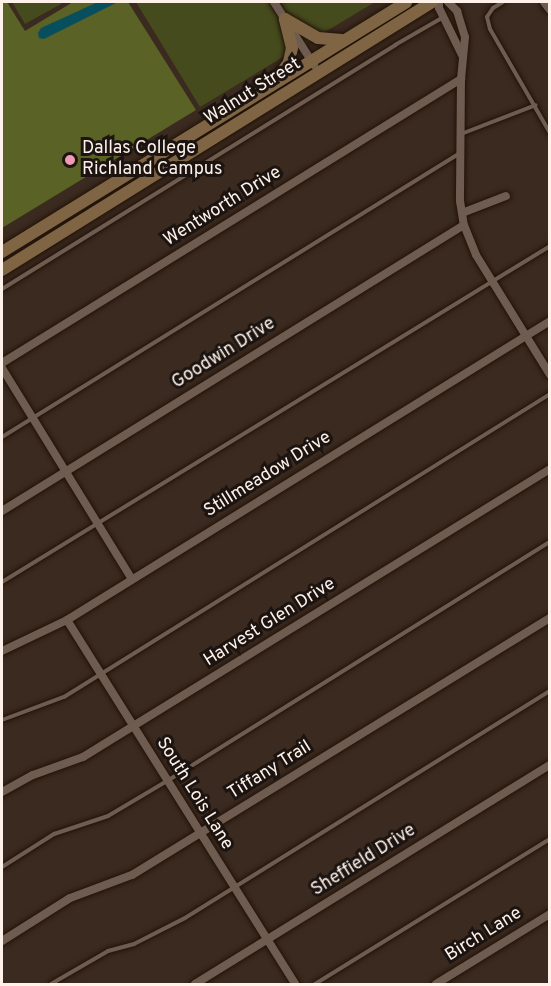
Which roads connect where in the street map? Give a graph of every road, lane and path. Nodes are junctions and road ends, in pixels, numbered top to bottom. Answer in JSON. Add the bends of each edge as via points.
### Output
{"nodes":[{"id":1,"x":274,"y":2,"type":"edge"},
{"id":2,"x":406,"y":2,"type":"edge"},
{"id":3,"x":432,"y":2,"type":"edge"},
{"id":4,"x":439,"y":2,"type":"edge"},
{"id":5,"x":448,"y":2,"type":"edge"},
{"id":6,"x":503,"y":2,"type":"edge"},
{"id":7,"x":544,"y":2,"type":"edge"},
{"id":8,"x":549,"y":10,"type":"edge"},
{"id":9,"x":285,"y":18,"type":"junction"},
{"id":10,"x":443,"y":18,"type":"junction"},
{"id":11,"x":342,"y":40,"type":"junction"},
{"id":12,"x":462,"y":55,"type":"junction"},
{"id":13,"x":311,"y":60,"type":"junction"},
{"id":14,"x":319,"y":72,"type":"junction"},
{"id":15,"x":461,"y":79,"type":"junction"},
{"id":16,"x":273,"y":83,"type":"junction"},
{"id":17,"x":536,"y":105,"type":"junction"},
{"id":18,"x":549,"y":133,"type":"edge"},
{"id":19,"x":461,"y":134,"type":"junction"},
{"id":20,"x":461,"y":152,"type":"junction"},
{"id":21,"x":506,"y":196,"type":"dead end"},
{"id":22,"x":462,"y":213,"type":"junction"},
{"id":23,"x":464,"y":225,"type":"junction"},
{"id":24,"x":549,"y":246,"type":"edge"},
{"id":25,"x":2,"y":252,"type":"edge"},
{"id":26,"x":2,"y":270,"type":"edge"},
{"id":27,"x":492,"y":282,"type":"junction"},
{"id":28,"x":2,"y":289,"type":"edge"},
{"id":29,"x":549,"y":321,"type":"edge"},
{"id":30,"x":525,"y":336,"type":"junction"},
{"id":31,"x":2,"y":363,"type":"edge"},
{"id":32,"x":2,"y":368,"type":"edge"},
{"id":33,"x":549,"y":375,"type":"edge"},
{"id":34,"x":549,"y":394,"type":"edge"},
{"id":35,"x":32,"y":418,"type":"junction"},
{"id":36,"x":2,"y":437,"type":"edge"},
{"id":37,"x":549,"y":469,"type":"edge"},
{"id":38,"x":65,"y":472,"type":"junction"},
{"id":39,"x":2,"y":511,"type":"edge"},
{"id":40,"x":99,"y":525,"type":"junction"},
{"id":41,"x":549,"y":542,"type":"edge"},
{"id":42,"x":132,"y":579,"type":"junction"},
{"id":43,"x":2,"y":582,"type":"edge"},
{"id":44,"x":549,"y":618,"type":"edge"},
{"id":45,"x":67,"y":620,"type":"junction"},
{"id":46,"x":2,"y":651,"type":"edge"},
{"id":47,"x":100,"y":674,"type":"junction"},
{"id":48,"x":549,"y":691,"type":"edge"},
{"id":49,"x":2,"y":720,"type":"edge"},
{"id":50,"x":133,"y":727,"type":"junction"},
{"id":51,"x":549,"y":765,"type":"edge"},
{"id":52,"x":166,"y":781,"type":"junction"},
{"id":53,"x":2,"y":792,"type":"edge"},
{"id":54,"x":199,"y":834,"type":"junction"},
{"id":55,"x":549,"y":839,"type":"edge"},
{"id":56,"x":2,"y":867,"type":"edge"},
{"id":57,"x":234,"y":887,"type":"junction"},
{"id":58,"x":549,"y":915,"type":"edge"},
{"id":59,"x":2,"y":941,"type":"edge"},
{"id":60,"x":267,"y":941,"type":"junction"},
{"id":61,"x":51,"y":984,"type":"edge"},
{"id":62,"x":195,"y":984,"type":"edge"},
{"id":63,"x":295,"y":984,"type":"edge"},
{"id":64,"x":315,"y":984,"type":"edge"},
{"id":65,"x":436,"y":984,"type":"edge"}],
"edges":[{"from":1,"to":9,"type":"street"},
{"from":2,"to":11,"type":"main road","name":"Walnut Street"},
{"from":3,"to":14,"type":"main road","name":"Walnut Street"},
{"from":4,"to":10,"type":"street"},
{"from":5,"to":12,"type":"street","via":[[453,4],[462,23]]},
{"from":6,"to":17,"type":"lane","via":[[487,17],[490,29]]},
{"from":7,"to":8,"type":"street"},
{"from":9,"to":11,"type":"main road","via":[[318,38]]},
{"from":9,"to":13,"type":"street"},
{"from":9,"to":16,"type":"main road","via":[[292,48],[289,62]]},
{"from":10,"to":12,"type":"street"},
{"from":10,"to":28,"type":"lane"},
{"from":11,"to":13,"type":"main road","name":"Walnut Street"},
{"from":12,"to":15,"type":"street"},
{"from":13,"to":14,"type":"street"},
{"from":13,"to":16,"type":"main road","name":"Walnut Street"},
{"from":14,"to":26,"type":"main road","name":"Walnut Street"},
{"from":15,"to":19,"type":"street"},
{"from":15,"to":31,"type":"street","name":"Wentworth Drive"},
{"from":16,"to":25,"type":"main road","name":"Walnut Street"},
{"from":17,"to":18,"type":"lane"},
{"from":17,"to":19,"type":"lane"},
{"from":19,"to":20,"type":"street"},
{"from":20,"to":22,"type":"street"},
{"from":20,"to":35,"type":"lane"},
{"from":21,"to":22,"type":"street"},
{"from":22,"to":23,"type":"street"},
{"from":23,"to":27,"type":"street"},
{"from":23,"to":38,"type":"street","name":"Goodwin Drive"},
{"from":24,"to":27,"type":"lane"},
{"from":27,"to":30,"type":"street"},
{"from":27,"to":40,"type":"lane"},
{"from":29,"to":30,"type":"street","name":"Stillmeadow Drive"},
{"from":30,"to":33,"type":"street"},
{"from":30,"to":42,"type":"street","name":"Stillmeadow Drive"},
{"from":32,"to":35,"type":"street"},
{"from":34,"to":47,"type":"lane"},
{"from":35,"to":36,"type":"lane"},
{"from":35,"to":38,"type":"street"},
{"from":37,"to":50,"type":"street","name":"Harvest Glen Drive"},
{"from":38,"to":39,"type":"street","name":"Goodwin Drive"},
{"from":38,"to":40,"type":"street"},
{"from":40,"to":42,"type":"street"},
{"from":40,"to":43,"type":"lane"},
{"from":41,"to":52,"type":"lane"},
{"from":42,"to":45,"type":"street","name":"Stillmeadow Drive"},
{"from":44,"to":54,"type":"street","name":"Tiffany Trail"},
{"from":45,"to":46,"type":"street","name":"Stillmeadow Drive"},
{"from":45,"to":47,"type":"street","name":"South Lois Lane"},
{"from":47,"to":49,"type":"lane","via":[[64,697]]},
{"from":47,"to":50,"type":"street","name":"South Lois Lane"},
{"from":48,"to":57,"type":"lane"},
{"from":50,"to":52,"type":"street","name":"South Lois Lane"},
{"from":50,"to":53,"type":"street","name":"Harvest Glen Drive","via":[[83,757],[33,775]]},
{"from":51,"to":60,"type":"street","name":"Sheffield Drive"},
{"from":52,"to":54,"type":"street","name":"South Lois Lane"},
{"from":52,"to":56,"type":"lane","via":[[108,816],[54,834]]},
{"from":54,"to":57,"type":"street","name":"South Lois Lane"},
{"from":54,"to":59,"type":"street","name":"Tiffany Trail","via":[[132,875],[70,898]]},
{"from":55,"to":64,"type":"lane"},
{"from":57,"to":60,"type":"street","name":"South Lois Lane"},
{"from":57,"to":61,"type":"lane","via":[[153,935],[108,951]]},
{"from":58,"to":65,"type":"street","name":"Birch Lane"},
{"from":60,"to":62,"type":"street","name":"Sheffield Drive"},
{"from":60,"to":63,"type":"street","name":"South Lois Lane"}]}
